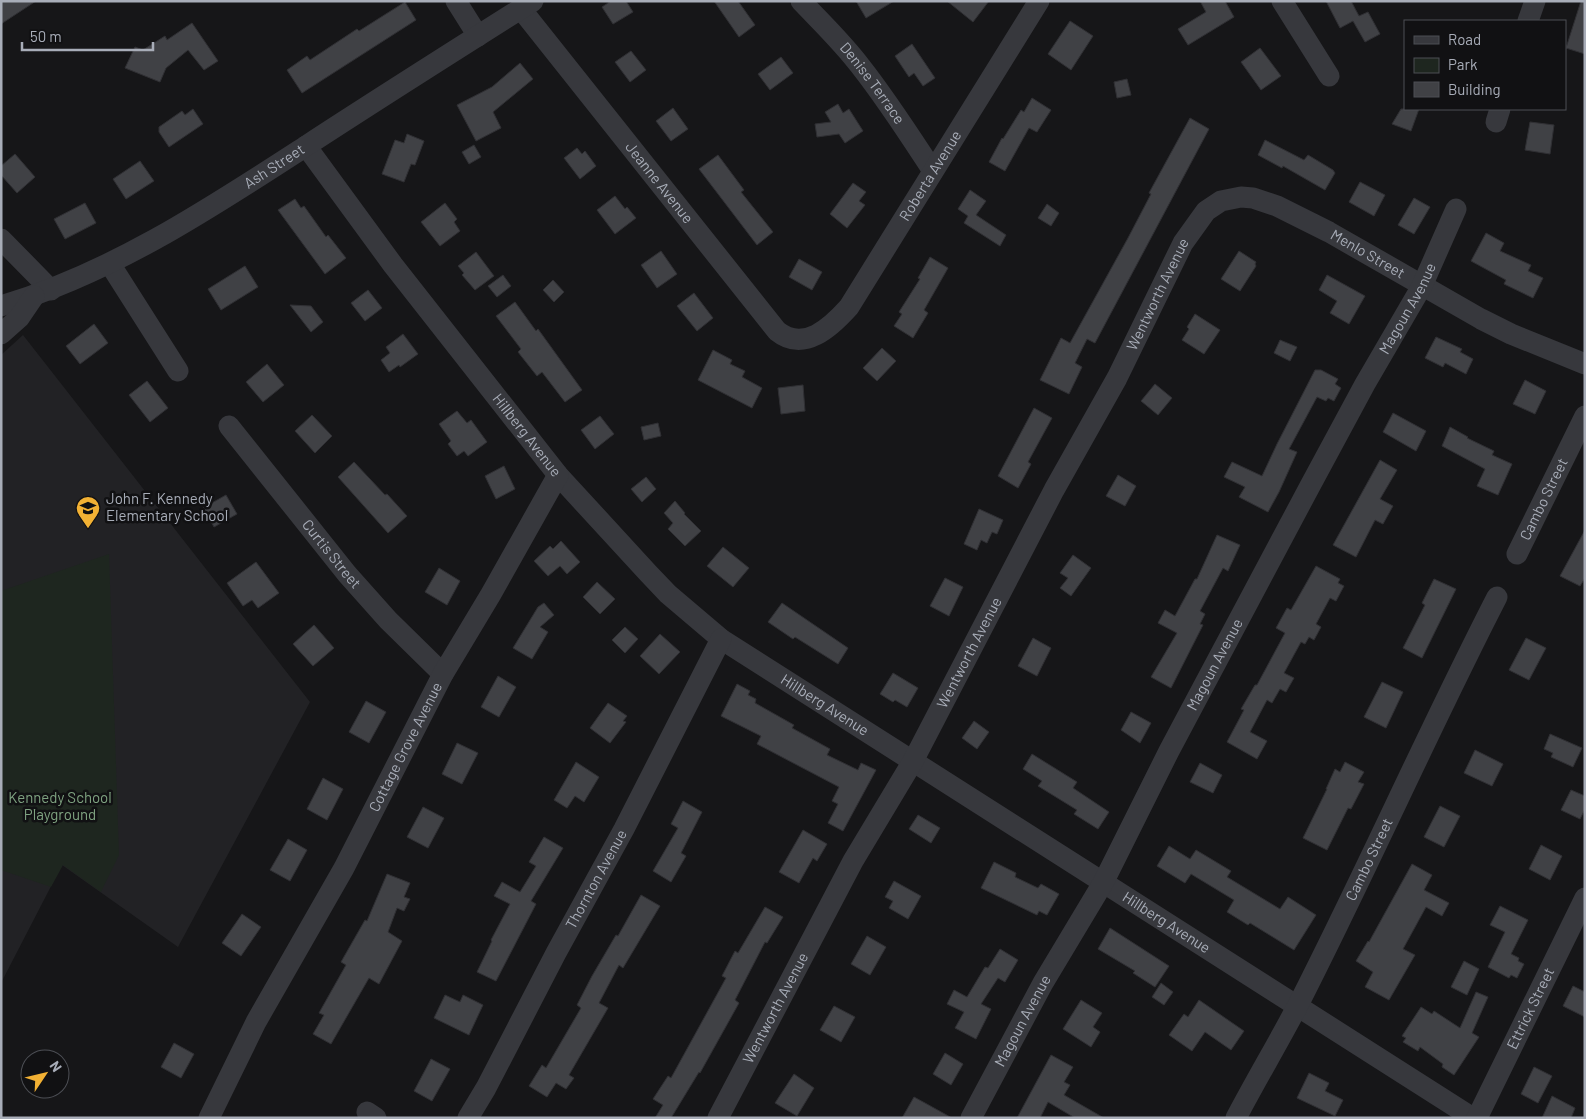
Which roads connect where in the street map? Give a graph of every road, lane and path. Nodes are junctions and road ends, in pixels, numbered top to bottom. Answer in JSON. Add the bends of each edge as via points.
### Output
{"nodes":[{"id":1,"x":456,"y":1,"type":"edge"},
{"id":2,"x":801,"y":1,"type":"edge"},
{"id":3,"x":1039,"y":1,"type":"edge"},
{"id":4,"x":1282,"y":1,"type":"edge"},
{"id":5,"x":1535,"y":1,"type":"edge"},
{"id":6,"x":527,"y":5,"type":"edge"},
{"id":7,"x":1528,"y":20,"type":"edge"},
{"id":8,"x":478,"y":36,"type":"junction"},
{"id":9,"x":1329,"y":76,"type":"dead end"},
{"id":10,"x":306,"y":146,"type":"junction"},
{"id":11,"x":933,"y":171,"type":"junction"},
{"id":12,"x":1228,"y":199,"type":"joint"},
{"id":13,"x":1456,"y":209,"type":"dead end"},
{"id":14,"x":1,"y":239,"type":"edge"},
{"id":15,"x":110,"y":264,"type":"junction"},
{"id":16,"x":1422,"y":286,"type":"junction"},
{"id":17,"x":42,"y":293,"type":"junction"},
{"id":18,"x":1,"y":306,"type":"edge"},
{"id":19,"x":1,"y":334,"type":"edge"},
{"id":20,"x":809,"y":337,"type":"joint"},
{"id":21,"x":1585,"y":364,"type":"edge"},
{"id":22,"x":178,"y":371,"type":"dead end"},
{"id":23,"x":1585,"y":416,"type":"edge"},
{"id":24,"x":229,"y":426,"type":"dead end"},
{"id":25,"x":558,"y":475,"type":"junction"},
{"id":26,"x":1517,"y":554,"type":"dead end"},
{"id":27,"x":1497,"y":597,"type":"dead end"},
{"id":28,"x":721,"y":639,"type":"junction"},
{"id":29,"x":443,"y":674,"type":"junction"},
{"id":30,"x":914,"y":761,"type":"junction"},
{"id":31,"x":1103,"y":883,"type":"junction"},
{"id":32,"x":1585,"y":898,"type":"edge"},
{"id":33,"x":1298,"y":1005,"type":"junction"},
{"id":34,"x":209,"y":1118,"type":"edge"},
{"id":35,"x":468,"y":1118,"type":"edge"},
{"id":36,"x":718,"y":1118,"type":"edge"},
{"id":37,"x":971,"y":1118,"type":"edge"},
{"id":38,"x":1236,"y":1118,"type":"edge"},
{"id":39,"x":1475,"y":1118,"type":"edge"}],
"edges":[{"from":1,"to":8,"type":"street"},
{"from":2,"to":11,"type":"street","name":"Denise Terrace","via":[[861,66]]},
{"from":3,"to":11,"type":"street","name":"Roberta Avenue"},
{"from":4,"to":9,"type":"street"},
{"from":5,"to":7,"type":"street"},
{"from":6,"to":8,"type":"street","name":"Ash Street"},
{"from":6,"to":20,"type":"street","name":"Jeanne Avenue","via":[[777,331],[792,339]]},
{"from":8,"to":10,"type":"street","name":"Ash Street"},
{"from":10,"to":15,"type":"street","name":"Ash Street","via":[[194,217]]},
{"from":10,"to":25,"type":"street","name":"Hillberg Avenue","via":[[387,257]]},
{"from":11,"to":20,"type":"street","name":"Roberta Avenue","via":[[849,307],[833,324]]},
{"from":12,"to":16,"type":"street","name":"Menlo Street","via":[[1253,198],[1303,218]]},
{"from":12,"to":30,"type":"street","name":"Wentworth Avenue","via":[[1206,211],[1183,243],[1116,378],[1054,490]]},
{"from":13,"to":16,"type":"street","name":"Magoun Avenue"},
{"from":14,"to":17,"type":"street"},
{"from":15,"to":17,"type":"street","name":"Ash Street"},
{"from":15,"to":22,"type":"street"},
{"from":16,"to":21,"type":"street","name":"Menlo Street","via":[[1510,334]]},
{"from":16,"to":31,"type":"street","name":"Magoun Avenue","via":[[1310,486],[1169,751]]},
{"from":17,"to":18,"type":"street","name":"Ash Street"},
{"from":17,"to":19,"type":"street"},
{"from":23,"to":26,"type":"street","name":"Cambo Street"},
{"from":24,"to":29,"type":"street","name":"Curtis Street","via":[[347,574]]},
{"from":25,"to":28,"type":"street","name":"Hillberg Avenue","via":[[654,580]]},
{"from":25,"to":29,"type":"street","name":"Cottage Grove Avenue"},
{"from":27,"to":33,"type":"street","name":"Cambo Street"},
{"from":28,"to":30,"type":"street","name":"Hillberg Avenue"},
{"from":28,"to":35,"type":"street","name":"Thornton Avenue","via":[[624,829]]},
{"from":29,"to":34,"type":"street","name":"Cottage Grove Avenue","via":[[359,840],[256,1022]]},
{"from":30,"to":31,"type":"street","name":"Hillberg Avenue"},
{"from":30,"to":36,"type":"street","name":"Wentworth Avenue","via":[[853,861]]},
{"from":31,"to":33,"type":"street","name":"Hillberg Avenue"},
{"from":31,"to":37,"type":"street","name":"Magoun Avenue","via":[[1043,983]]},
{"from":32,"to":39,"type":"street","name":"Ettrick Street"},
{"from":33,"to":38,"type":"street","name":"Cambo Street"},
{"from":33,"to":39,"type":"street","name":"Hillberg Avenue"}]}
